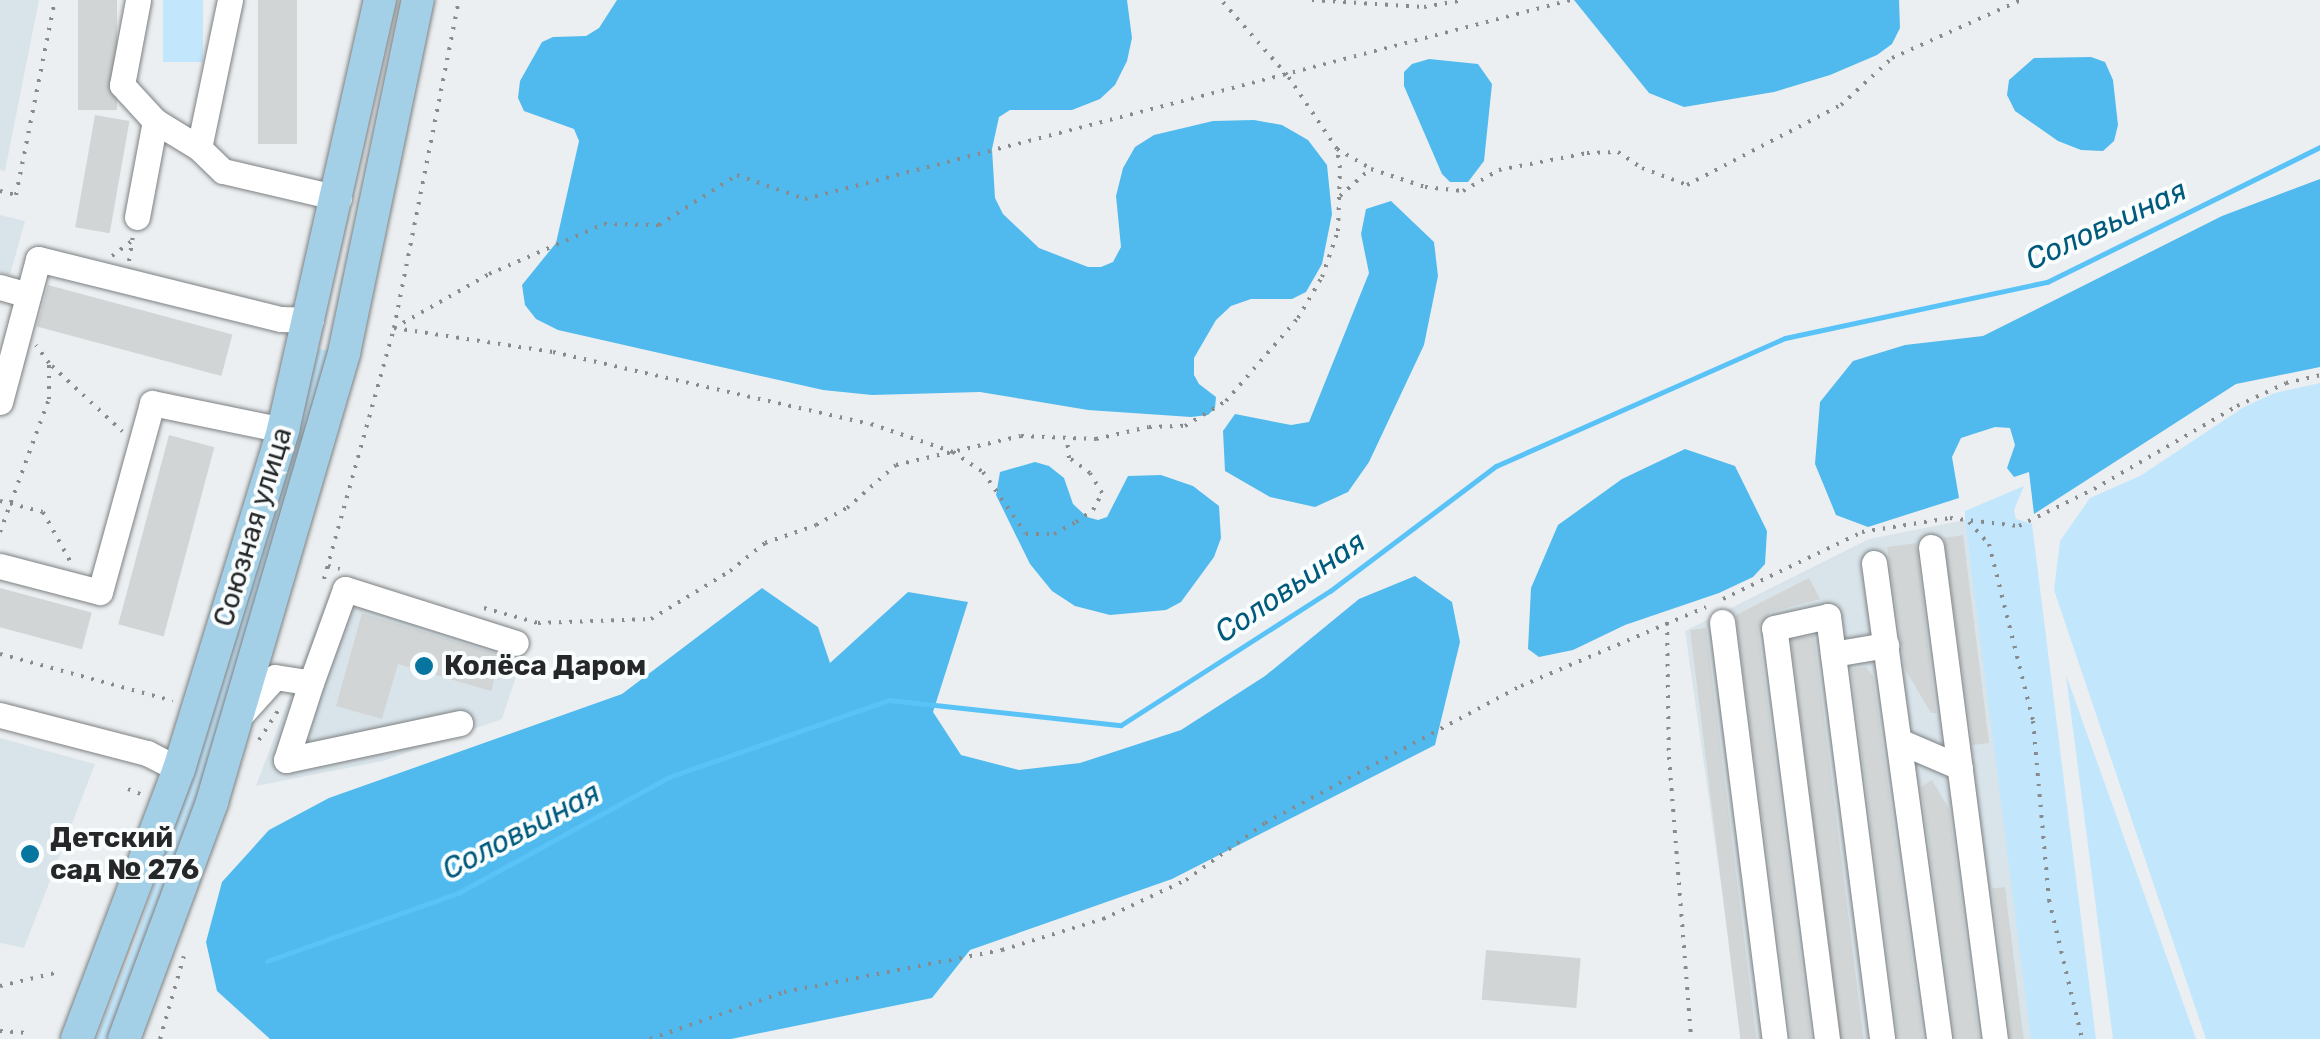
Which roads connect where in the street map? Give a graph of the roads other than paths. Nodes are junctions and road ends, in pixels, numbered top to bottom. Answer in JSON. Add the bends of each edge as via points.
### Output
{"nodes":[{"id":1,"x":138,"y":0,"type":"edge"},
{"id":2,"x":230,"y":0,"type":"edge"},
{"id":3,"x":380,"y":0,"type":"edge"},
{"id":4,"x":418,"y":0,"type":"edge"},
{"id":5,"x":155,"y":121,"type":"junction"},
{"id":6,"x":199,"y":148,"type":"junction"},
{"id":7,"x":339,"y":198,"type":"junction"},
{"id":8,"x":137,"y":217,"type":"road end"},
{"id":9,"x":0,"y":287,"type":"edge"},
{"id":10,"x":28,"y":294,"type":"junction"},
{"id":11,"x":310,"y":320,"type":"junction"},
{"id":12,"x":0,"y":402,"type":"edge"},
{"id":13,"x":283,"y":430,"type":"junction"},
{"id":14,"x":1931,"y":547,"type":"dead end"},
{"id":15,"x":1874,"y":563,"type":"dead end"},
{"id":16,"x":0,"y":566,"type":"edge"},
{"id":17,"x":1722,"y":622,"type":"dead end"},
{"id":18,"x":516,"y":644,"type":"dead end"},
{"id":19,"x":1886,"y":646,"type":"junction"},
{"id":20,"x":1833,"y":654,"type":"junction"},
{"id":21,"x":311,"y":683,"type":"junction"},
{"id":22,"x":0,"y":716,"type":"edge"},
{"id":23,"x":240,"y":716,"type":"junction"},
{"id":24,"x":460,"y":723,"type":"dead end"},
{"id":25,"x":1900,"y":741,"type":"junction"},
{"id":26,"x":1960,"y":767,"type":"junction"},
{"id":27,"x":179,"y":769,"type":"junction"},
{"id":28,"x":77,"y":1039,"type":"edge"},
{"id":29,"x":124,"y":1039,"type":"edge"},
{"id":30,"x":1775,"y":1039,"type":"edge"},
{"id":31,"x":1826,"y":1039,"type":"edge"},
{"id":32,"x":1882,"y":1039,"type":"edge"},
{"id":33,"x":1938,"y":1039,"type":"edge"},
{"id":34,"x":1995,"y":1039,"type":"edge"}],
"edges":[{"from":1,"to":5,"type":"street","via":[[122,85]]},
{"from":2,"to":6,"type":"street"},
{"from":3,"to":7,"type":"main road","name":"Союзная улица"},
{"from":4,"to":23,"type":"main road","name":"Союзная улица","via":[[344,353]]},
{"from":5,"to":6,"type":"street"},
{"from":5,"to":8,"type":"street"},
{"from":6,"to":7,"type":"street","via":[[224,170]]},
{"from":7,"to":11,"type":"main road","name":"Союзная улица"},
{"from":9,"to":10,"type":"street"},
{"from":10,"to":11,"type":"street","via":[[38,258],[124,284]]},
{"from":10,"to":12,"type":"street"},
{"from":11,"to":13,"type":"main road","name":"Союзная улица"},
{"from":13,"to":16,"type":"street","via":[[152,403],[100,592]]},
{"from":13,"to":27,"type":"main road","name":"Союзная улица"},
{"from":14,"to":26,"type":"street"},
{"from":15,"to":19,"type":"street"},
{"from":17,"to":30,"type":"street"},
{"from":18,"to":21,"type":"street","via":[[345,590]]},
{"from":19,"to":20,"type":"street"},
{"from":19,"to":25,"type":"street"},
{"from":20,"to":31,"type":"street","via":[[1828,616],[1774,628]]},
{"from":20,"to":32,"type":"street"},
{"from":21,"to":23,"type":"street","via":[[275,677]]},
{"from":21,"to":24,"type":"street","via":[[286,760]]},
{"from":22,"to":27,"type":"street","via":[[147,753]]},
{"from":23,"to":29,"type":"main road","name":"Союзная улица"},
{"from":25,"to":26,"type":"street"},
{"from":25,"to":33,"type":"street"},
{"from":26,"to":34,"type":"street"},
{"from":27,"to":28,"type":"main road","name":"Союзная улица"}]}
